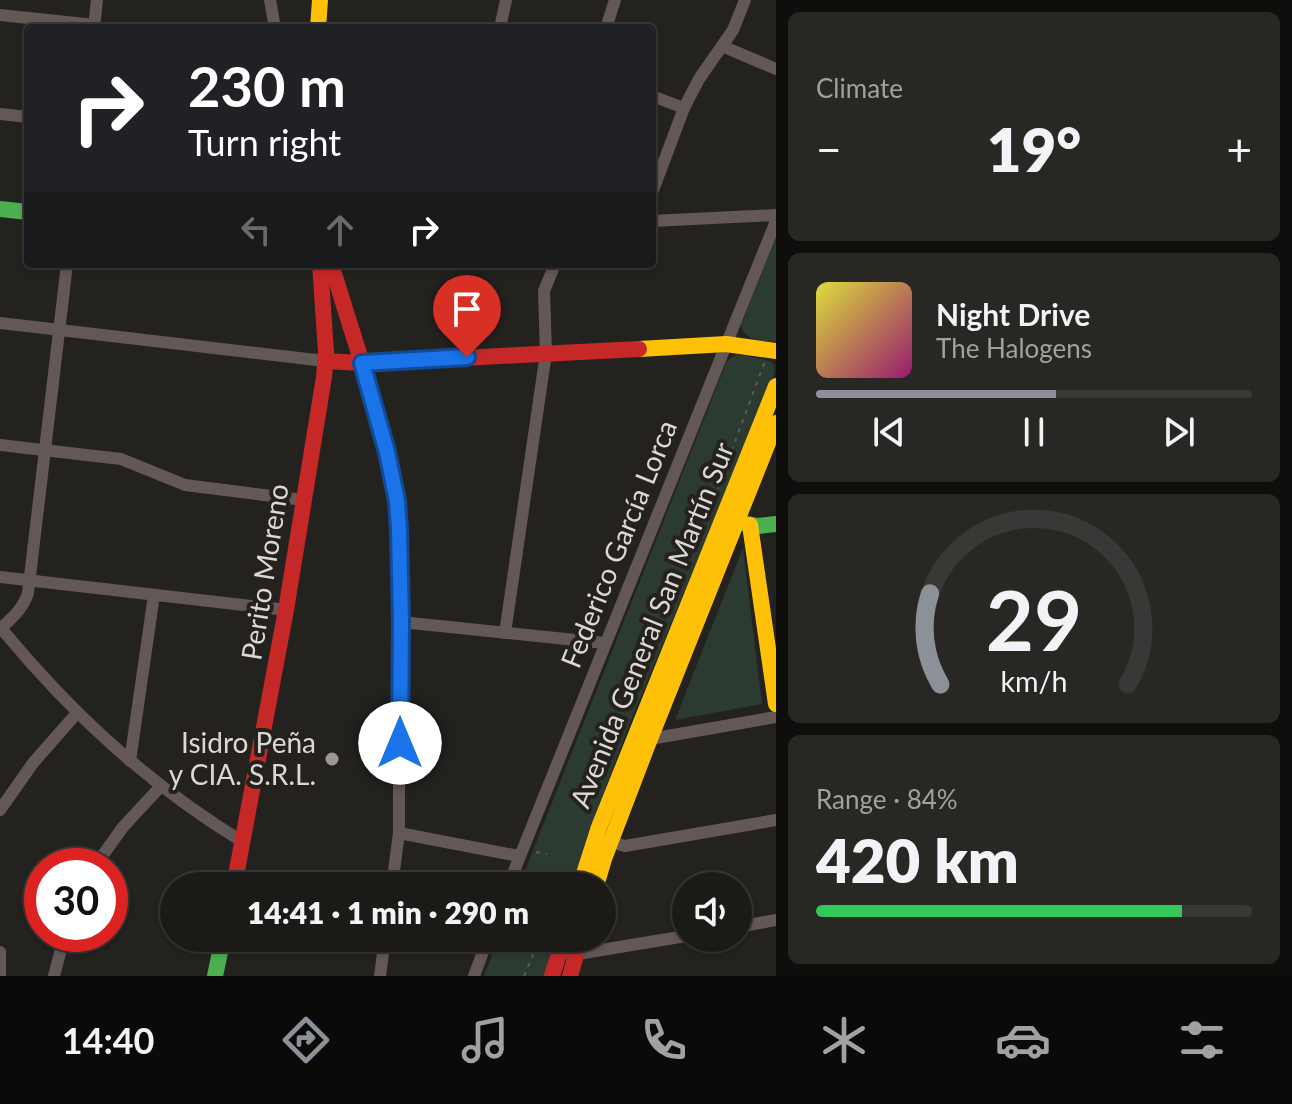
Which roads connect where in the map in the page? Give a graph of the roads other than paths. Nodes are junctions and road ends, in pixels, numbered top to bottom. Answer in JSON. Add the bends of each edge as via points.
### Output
{"nodes":[{"id":1,"x":97,"y":0,"type":"edge"},
{"id":2,"x":270,"y":0,"type":"edge"},
{"id":3,"x":320,"y":0,"type":"edge"},
{"id":4,"x":506,"y":0,"type":"edge"},
{"id":5,"x":615,"y":0,"type":"edge"},
{"id":6,"x":745,"y":0,"type":"edge"},
{"id":7,"x":0,"y":15,"type":"edge"},
{"id":8,"x":78,"y":24,"type":"edge"},
{"id":9,"x":95,"y":24,"type":"edge"},
{"id":10,"x":274,"y":24,"type":"edge"},
{"id":11,"x":318,"y":24,"type":"edge"},
{"id":12,"x":501,"y":24,"type":"edge"},
{"id":13,"x":607,"y":24,"type":"edge"},
{"id":14,"x":722,"y":46,"type":"junction"},
{"id":15,"x":776,"y":69,"type":"edge"},
{"id":16,"x":656,"y":98,"type":"edge"},
{"id":17,"x":684,"y":108,"type":"junction"},
{"id":18,"x":0,"y":114,"type":"edge"},
{"id":19,"x":24,"y":117,"type":"edge"},
{"id":20,"x":656,"y":182,"type":"edge"},
{"id":21,"x":0,"y":209,"type":"edge"},
{"id":22,"x":24,"y":212,"type":"edge"},
{"id":23,"x":776,"y":218,"type":"edge"},
{"id":24,"x":656,"y":221,"type":"edge"},
{"id":25,"x":67,"y":268,"type":"edge"},
{"id":26,"x":320,"y":268,"type":"edge"},
{"id":27,"x":332,"y":268,"type":"edge"},
{"id":28,"x":553,"y":268,"type":"edge"},
{"id":29,"x":0,"y":323,"type":"edge"},
{"id":30,"x":61,"y":329,"type":"junction"},
{"id":31,"x":726,"y":344,"type":"junction"},
{"id":32,"x":776,"y":351,"type":"edge"},
{"id":33,"x":546,"y":353,"type":"junction"},
{"id":34,"x":325,"y":361,"type":"junction"},
{"id":35,"x":362,"y":363,"type":"junction"},
{"id":36,"x":776,"y":386,"type":"edge"},
{"id":37,"x":776,"y":423,"type":"edge"},
{"id":38,"x":0,"y":445,"type":"edge"},
{"id":39,"x":45,"y":450,"type":"junction"},
{"id":40,"x":303,"y":500,"type":"junction"},
{"id":41,"x":737,"y":521,"type":"junction"},
{"id":42,"x":776,"y":524,"type":"edge"},
{"id":43,"x":0,"y":577,"type":"edge"},
{"id":44,"x":30,"y":581,"type":"junction"},
{"id":45,"x":154,"y":595,"type":"junction"},
{"id":46,"x":286,"y":610,"type":"junction"},
{"id":47,"x":401,"y":622,"type":"junction"},
{"id":48,"x":1,"y":629,"type":"edge"},
{"id":49,"x":505,"y":633,"type":"junction"},
{"id":50,"x":604,"y":643,"type":"junction"},
{"id":51,"x":776,"y":704,"type":"edge"},
{"id":52,"x":77,"y":713,"type":"junction"},
{"id":53,"x":776,"y":717,"type":"edge"},
{"id":54,"x":643,"y":737,"type":"junction"},
{"id":55,"x":130,"y":761,"type":"junction"},
{"id":56,"x":161,"y":786,"type":"junction"},
{"id":57,"x":0,"y":810,"type":"edge"},
{"id":58,"x":776,"y":820,"type":"edge"},
{"id":59,"x":399,"y":833,"type":"junction"},
{"id":60,"x":603,"y":840,"type":"junction"},
{"id":61,"x":243,"y":842,"type":"junction"},
{"id":62,"x":108,"y":848,"type":"edge"},
{"id":63,"x":519,"y":856,"type":"junction"},
{"id":64,"x":237,"y":872,"type":"edge"},
{"id":65,"x":394,"y":872,"type":"edge"},
{"id":66,"x":513,"y":872,"type":"edge"},
{"id":67,"x":587,"y":872,"type":"edge"},
{"id":68,"x":598,"y":872,"type":"edge"},
{"id":69,"x":776,"y":920,"type":"edge"},
{"id":70,"x":752,"y":924,"type":"edge"},
{"id":71,"x":672,"y":937,"type":"edge"},
{"id":72,"x":616,"y":943,"type":"edge"},
{"id":73,"x":0,"y":952,"type":"edge"},
{"id":74,"x":60,"y":952,"type":"edge"},
{"id":75,"x":220,"y":952,"type":"edge"},
{"id":76,"x":383,"y":952,"type":"edge"},
{"id":77,"x":483,"y":952,"type":"edge"},
{"id":78,"x":560,"y":952,"type":"edge"},
{"id":79,"x":568,"y":952,"type":"edge"},
{"id":80,"x":577,"y":952,"type":"edge"},
{"id":81,"x":558,"y":957,"type":"junction"},
{"id":82,"x":0,"y":975,"type":"edge"},
{"id":83,"x":8,"y":976,"type":"edge"},
{"id":84,"x":54,"y":976,"type":"edge"},
{"id":85,"x":215,"y":976,"type":"edge"},
{"id":86,"x":380,"y":976,"type":"edge"},
{"id":87,"x":474,"y":976,"type":"edge"},
{"id":88,"x":552,"y":976,"type":"edge"},
{"id":89,"x":570,"y":976,"type":"edge"}],
"edges":[{"from":1,"to":9,"type":"street"},
{"from":2,"to":10,"type":"street"},
{"from":3,"to":11,"type":"main road"},
{"from":4,"to":12,"type":"street"},
{"from":5,"to":13,"type":"street"},
{"from":6,"to":14,"type":"street"},
{"from":7,"to":8,"type":"street"},
{"from":14,"to":15,"type":"street"},
{"from":14,"to":17,"type":"street"},
{"from":16,"to":17,"type":"street"},
{"from":17,"to":20,"type":"street"},
{"from":18,"to":19,"type":"street"},
{"from":21,"to":22,"type":"main road"},
{"from":23,"to":24,"type":"street"},
{"from":23,"to":31,"type":"street","name":"Federico García Lorca"},
{"from":25,"to":30,"type":"street"},
{"from":26,"to":34,"type":"main road","name":"Perito Moreno"},
{"from":27,"to":35,"type":"main road"},
{"from":28,"to":33,"type":"street","via":[[544,291]]},
{"from":29,"to":30,"type":"street"},
{"from":30,"to":34,"type":"street"},
{"from":30,"to":39,"type":"street"},
{"from":31,"to":32,"type":"main road"},
{"from":31,"to":33,"type":"main road"},
{"from":31,"to":50,"type":"street","name":"Federico García Lorca"},
{"from":33,"to":35,"type":"main road"},
{"from":33,"to":49,"type":"street"},
{"from":34,"to":35,"type":"main road"},
{"from":34,"to":40,"type":"main road","name":"Perito Moreno"},
{"from":35,"to":47,"type":"street","via":[[397,501]]},
{"from":36,"to":41,"type":"main road","name":"Avenida General San Martín Sur"},
{"from":37,"to":41,"type":"main road","name":"Avenida General San Martín Sur"},
{"from":38,"to":39,"type":"street"},
{"from":39,"to":40,"type":"street","via":[[121,459],[185,485]]},
{"from":39,"to":44,"type":"street"},
{"from":40,"to":46,"type":"main road","name":"Perito Moreno"},
{"from":41,"to":42,"type":"main road"},
{"from":41,"to":51,"type":"main road"},
{"from":41,"to":54,"type":"main road","name":"Avenida General San Martín Sur"},
{"from":43,"to":44,"type":"street"},
{"from":44,"to":45,"type":"street"},
{"from":44,"to":48,"type":"street","via":[[25,603]]},
{"from":45,"to":46,"type":"street"},
{"from":45,"to":55,"type":"street"},
{"from":46,"to":61,"type":"main road","name":"Perito Moreno"},
{"from":47,"to":49,"type":"street"},
{"from":47,"to":59,"type":"street"},
{"from":48,"to":52,"type":"street"},
{"from":49,"to":50,"type":"street"},
{"from":50,"to":63,"type":"street","name":"Federico García Lorca"},
{"from":52,"to":55,"type":"street"},
{"from":52,"to":57,"type":"street"},
{"from":53,"to":54,"type":"street"},
{"from":54,"to":60,"type":"main road","name":"Avenida General San Martín Sur"},
{"from":55,"to":56,"type":"street"},
{"from":56,"to":61,"type":"street"},
{"from":56,"to":62,"type":"street"},
{"from":58,"to":60,"type":"street","via":[[625,846]]},
{"from":59,"to":63,"type":"street"},
{"from":59,"to":65,"type":"street"},
{"from":60,"to":67,"type":"main road","name":"Avenida General San Martín Sur"},
{"from":60,"to":68,"type":"main road","name":"Avenida General San Martín Sur"},
{"from":61,"to":64,"type":"main road","name":"Perito Moreno"},
{"from":63,"to":66,"type":"street","name":"Federico García Lorca"},
{"from":69,"to":70,"type":"street"},
{"from":71,"to":72,"type":"street"},
{"from":73,"to":82,"type":"street"},
{"from":74,"to":84,"type":"street"},
{"from":75,"to":85,"type":"main road"},
{"from":76,"to":86,"type":"street"},
{"from":77,"to":87,"type":"street"},
{"from":78,"to":81,"type":"main road"},
{"from":79,"to":81,"type":"street"},
{"from":80,"to":89,"type":"main road"},
{"from":81,"to":88,"type":"main road"},
{"from":82,"to":83,"type":"street"}]}
